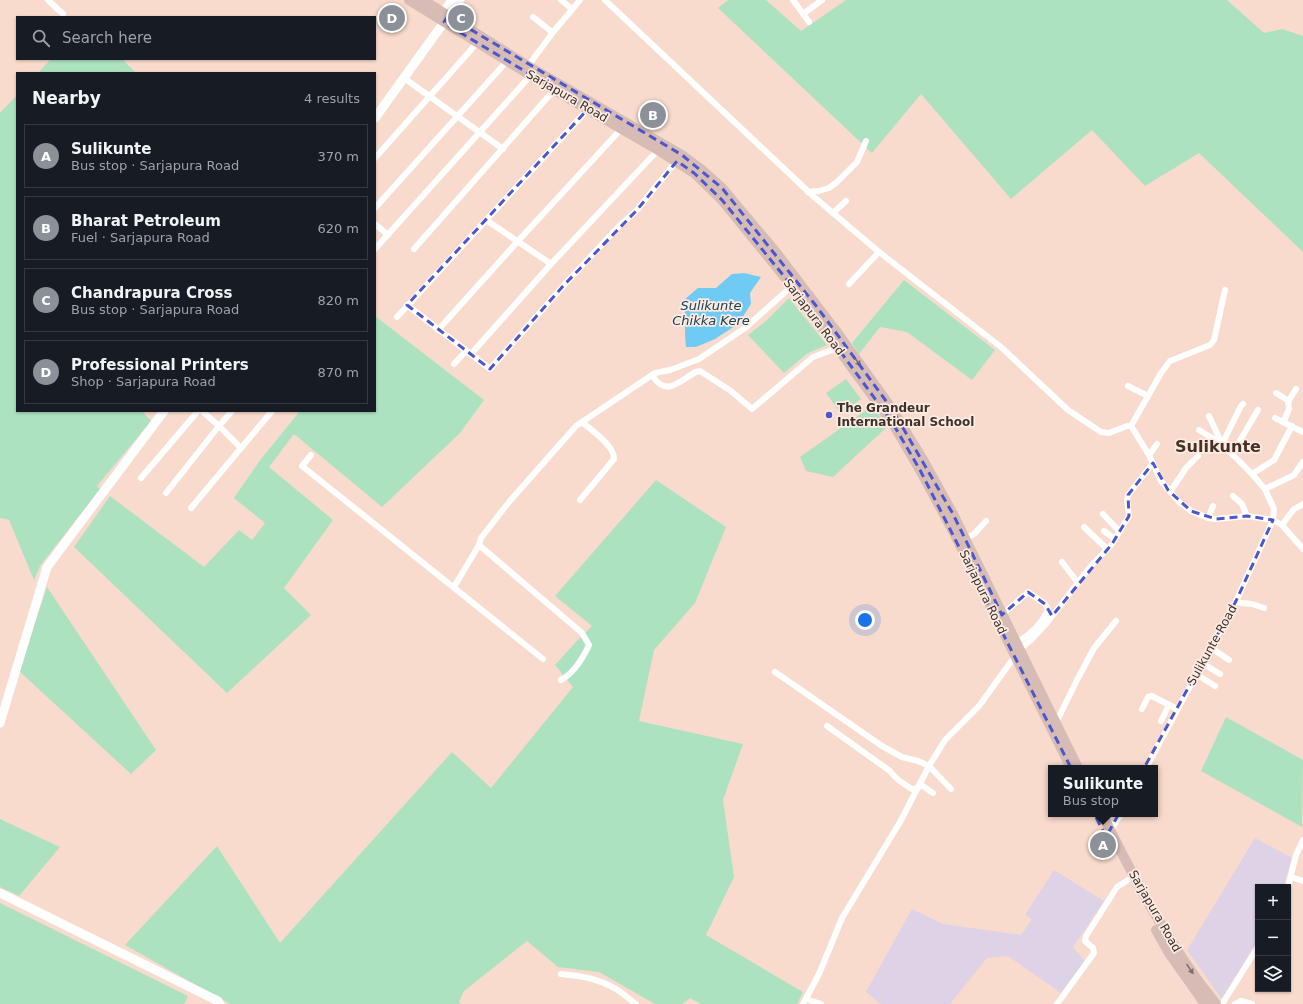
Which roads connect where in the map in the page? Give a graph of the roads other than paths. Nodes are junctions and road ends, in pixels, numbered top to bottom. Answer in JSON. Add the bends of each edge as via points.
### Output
{"nodes":[{"id":1,"x":48,"y":0,"type":"edge"},
{"id":2,"x":409,"y":0,"type":"edge"},
{"id":3,"x":423,"y":0,"type":"edge"},
{"id":4,"x":452,"y":0,"type":"edge"},
{"id":5,"x":460,"y":0,"type":"edge"},
{"id":6,"x":561,"y":0,"type":"edge"},
{"id":7,"x":580,"y":0,"type":"edge"},
{"id":8,"x":606,"y":0,"type":"edge"},
{"id":9,"x":793,"y":0,"type":"edge"},
{"id":10,"x":822,"y":0,"type":"edge"},
{"id":11,"x":572,"y":9,"type":"junction"},
{"id":12,"x":62,"y":14,"type":"dead end"},
{"id":13,"x":803,"y":14,"type":"junction"},
{"id":14,"x":533,"y":17,"type":"dead end"},
{"id":15,"x":444,"y":18,"type":"junction"},
{"id":16,"x":810,"y":22,"type":"dead end"},
{"id":17,"x":552,"y":32,"type":"junction"},
{"id":18,"x":477,"y":43,"type":"junction"},
{"id":19,"x":507,"y":61,"type":"junction"},
{"id":20,"x":530,"y":71,"type":"junction"},
{"id":21,"x":404,"y":78,"type":"junction"},
{"id":22,"x":554,"y":90,"type":"junction"},
{"id":23,"x":430,"y":97,"type":"junction"},
{"id":24,"x":588,"y":109,"type":"junction"},
{"id":25,"x":457,"y":116,"type":"junction"},
{"id":26,"x":376,"y":117,"type":"edge"},
{"id":27,"x":625,"y":126,"type":"junction"},
{"id":28,"x":479,"y":133,"type":"junction"},
{"id":29,"x":866,"y":141,"type":"dead end"},
{"id":30,"x":503,"y":148,"type":"junction"},
{"id":31,"x":658,"y":150,"type":"junction"},
{"id":32,"x":376,"y":157,"type":"edge"},
{"id":33,"x":679,"y":158,"type":"junction"},
{"id":34,"x":808,"y":192,"type":"junction"},
{"id":35,"x":846,"y":201,"type":"dead end"},
{"id":36,"x":376,"y":207,"type":"edge"},
{"id":37,"x":833,"y":213,"type":"junction"},
{"id":38,"x":486,"y":220,"type":"junction"},
{"id":39,"x":376,"y":225,"type":"edge"},
{"id":40,"x":388,"y":235,"type":"junction"},
{"id":41,"x":518,"y":241,"type":"junction"},
{"id":42,"x":376,"y":248,"type":"edge"},
{"id":43,"x":414,"y":249,"type":"dead end"},
{"id":44,"x":879,"y":252,"type":"junction"},
{"id":45,"x":551,"y":264,"type":"junction"},
{"id":46,"x":849,"y":284,"type":"dead end"},
{"id":47,"x":792,"y":286,"type":"junction"},
{"id":48,"x":1225,"y":290,"type":"dead end"},
{"id":49,"x":407,"y":305,"type":"junction"},
{"id":50,"x":397,"y":317,"type":"dead end"},
{"id":51,"x":438,"y":330,"type":"junction"},
{"id":52,"x":842,"y":346,"type":"junction"},
{"id":53,"x":469,"y":352,"type":"junction"},
{"id":54,"x":454,"y":364,"type":"dead end"},
{"id":55,"x":652,"y":375,"type":"junction"},
{"id":56,"x":1128,"y":386,"type":"dead end"},
{"id":57,"x":1296,"y":389,"type":"dead end"},
{"id":58,"x":1276,"y":393,"type":"dead end"},
{"id":59,"x":1148,"y":396,"type":"junction"},
{"id":60,"x":1289,"y":401,"type":"junction"},
{"id":61,"x":1243,"y":404,"type":"dead end"},
{"id":62,"x":1258,"y":410,"type":"dead end"},
{"id":63,"x":163,"y":412,"type":"edge"},
{"id":64,"x":197,"y":412,"type":"edge"},
{"id":65,"x":203,"y":412,"type":"edge"},
{"id":66,"x":231,"y":412,"type":"edge"},
{"id":67,"x":271,"y":412,"type":"edge"},
{"id":68,"x":1208,"y":416,"type":"dead end"},
{"id":69,"x":1275,"y":418,"type":"dead end"},
{"id":70,"x":582,"y":422,"type":"junction"},
{"id":71,"x":1284,"y":422,"type":"junction"},
{"id":72,"x":219,"y":426,"type":"junction"},
{"id":73,"x":1131,"y":426,"type":"junction"},
{"id":74,"x":1292,"y":426,"type":"junction"},
{"id":75,"x":1199,"y":430,"type":"dead end"},
{"id":76,"x":1303,"y":432,"type":"edge"},
{"id":77,"x":1157,"y":444,"type":"dead end"},
{"id":78,"x":1222,"y":444,"type":"junction"},
{"id":79,"x":241,"y":448,"type":"junction"},
{"id":80,"x":1232,"y":454,"type":"junction"},
{"id":81,"x":312,"y":455,"type":"dead end"},
{"id":82,"x":1149,"y":455,"type":"junction"},
{"id":83,"x":1198,"y":456,"type":"dead end"},
{"id":84,"x":1303,"y":462,"type":"edge"},
{"id":85,"x":1153,"y":463,"type":"junction"},
{"id":86,"x":1252,"y":474,"type":"junction"},
{"id":87,"x":141,"y":478,"type":"dead end"},
{"id":88,"x":1265,"y":490,"type":"junction"},
{"id":89,"x":1170,"y":492,"type":"junction"},
{"id":90,"x":166,"y":493,"type":"dead end"},
{"id":91,"x":1233,"y":496,"type":"dead end"},
{"id":92,"x":580,"y":500,"type":"dead end"},
{"id":93,"x":1303,"y":504,"type":"edge"},
{"id":94,"x":1213,"y":506,"type":"dead end"},
{"id":95,"x":191,"y":508,"type":"dead end"},
{"id":96,"x":1103,"y":514,"type":"dead end"},
{"id":97,"x":1247,"y":516,"type":"junction"},
{"id":98,"x":1208,"y":518,"type":"junction"},
{"id":99,"x":1273,"y":520,"type":"junction"},
{"id":100,"x":986,"y":521,"type":"dead end"},
{"id":101,"x":1282,"y":525,"type":"junction"},
{"id":102,"x":1084,"y":527,"type":"dead end"},
{"id":103,"x":1104,"y":531,"type":"dead end"},
{"id":104,"x":1120,"y":531,"type":"junction"},
{"id":105,"x":965,"y":539,"type":"junction"},
{"id":106,"x":1115,"y":539,"type":"junction"},
{"id":107,"x":479,"y":545,"type":"junction"},
{"id":108,"x":1107,"y":549,"type":"junction"},
{"id":109,"x":1303,"y":549,"type":"edge"},
{"id":110,"x":1062,"y":562,"type":"dead end"},
{"id":111,"x":1078,"y":583,"type":"junction"},
{"id":112,"x":454,"y":587,"type":"junction"},
{"id":113,"x":1236,"y":601,"type":"junction"},
{"id":114,"x":1264,"y":608,"type":"dead end"},
{"id":115,"x":1002,"y":615,"type":"junction"},
{"id":116,"x":1116,"y":621,"type":"dead end"},
{"id":117,"x":1210,"y":648,"type":"junction"},
{"id":118,"x":1017,"y":649,"type":"junction"},
{"id":119,"x":543,"y":659,"type":"dead end"},
{"id":120,"x":1229,"y":660,"type":"dead end"},
{"id":121,"x":1202,"y":663,"type":"junction"},
{"id":122,"x":775,"y":672,"type":"dead end"},
{"id":123,"x":1196,"y":674,"type":"junction"},
{"id":124,"x":1220,"y":674,"type":"dead end"},
{"id":125,"x":561,"y":680,"type":"dead end"},
{"id":126,"x":1215,"y":686,"type":"dead end"},
{"id":127,"x":1169,"y":705,"type":"junction"},
{"id":128,"x":1142,"y":709,"type":"dead end"},
{"id":129,"x":1177,"y":709,"type":"junction"},
{"id":130,"x":1161,"y":721,"type":"dead end"},
{"id":131,"x":1056,"y":723,"type":"junction"},
{"id":132,"x":0,"y":724,"type":"edge"},
{"id":133,"x":827,"y":726,"type":"dead end"},
{"id":134,"x":1070,"y":765,"type":"edge"},
{"id":135,"x":1077,"y":765,"type":"edge"},
{"id":136,"x":1148,"y":765,"type":"edge"},
{"id":137,"x":929,"y":766,"type":"junction"},
{"id":138,"x":919,"y":786,"type":"junction"},
{"id":139,"x":951,"y":789,"type":"dead end"},
{"id":140,"x":933,"y":793,"type":"dead end"},
{"id":141,"x":1096,"y":817,"type":"edge"},
{"id":142,"x":1103,"y":817,"type":"edge"},
{"id":143,"x":1119,"y":817,"type":"edge"},
{"id":144,"x":1108,"y":834,"type":"junction"},
{"id":145,"x":1303,"y":840,"type":"edge"},
{"id":146,"x":1291,"y":877,"type":"junction"},
{"id":147,"x":1128,"y":880,"type":"junction"},
{"id":148,"x":1303,"y":881,"type":"edge"},
{"id":149,"x":1289,"y":884,"type":"edge"},
{"id":150,"x":0,"y":893,"type":"edge"},
{"id":151,"x":1255,"y":952,"type":"edge"},
{"id":152,"x":561,"y":974,"type":"dead end"},
{"id":153,"x":804,"y":1001,"type":"edge"},
{"id":154,"x":220,"y":1004,"type":"edge"},
{"id":155,"x":636,"y":1004,"type":"edge"},
{"id":156,"x":821,"y":1004,"type":"edge"},
{"id":157,"x":1057,"y":1004,"type":"edge"},
{"id":158,"x":1205,"y":1004,"type":"edge"},
{"id":159,"x":1216,"y":1004,"type":"edge"},
{"id":160,"x":1222,"y":1004,"type":"edge"},
{"id":161,"x":1235,"y":1004,"type":"edge"},
{"id":162,"x":1252,"y":1004,"type":"edge"}],
"edges":[{"from":1,"to":12,"type":"street"},
{"from":2,"to":15,"type":"main road","name":"Sarjapura Road"},
{"from":3,"to":15,"type":"main road","name":"Sarjapura Road"},
{"from":4,"to":15,"type":"street"},
{"from":5,"to":15,"type":"street"},
{"from":6,"to":11,"type":"street"},
{"from":7,"to":11,"type":"street"},
{"from":8,"to":34,"type":"street"},
{"from":9,"to":13,"type":"street"},
{"from":10,"to":13,"type":"street"},
{"from":11,"to":17,"type":"street"},
{"from":13,"to":16,"type":"street"},
{"from":14,"to":17,"type":"street"},
{"from":15,"to":18,"type":"main road","name":"Sarjapura Road"},
{"from":15,"to":20,"type":"main road","name":"Sarjapura Road"},
{"from":15,"to":21,"type":"street"},
{"from":17,"to":20,"type":"street"},
{"from":18,"to":19,"type":"main road","name":"Sarjapura Road"},
{"from":18,"to":23,"type":"street"},
{"from":19,"to":20,"type":"main road","name":"Sarjapura Road"},
{"from":19,"to":25,"type":"street"},
{"from":20,"to":22,"type":"main road","name":"Sarjapura Road"},
{"from":20,"to":27,"type":"main road","name":"Sarjapura Road"},
{"from":20,"to":28,"type":"street"},
{"from":21,"to":23,"type":"street"},
{"from":21,"to":26,"type":"street"},
{"from":22,"to":24,"type":"main road","name":"Sarjapura Road"},
{"from":22,"to":30,"type":"street"},
{"from":23,"to":25,"type":"street"},
{"from":23,"to":32,"type":"street"},
{"from":24,"to":27,"type":"main road","name":"Sarjapura Road"},
{"from":24,"to":38,"type":"street"},
{"from":25,"to":28,"type":"street"},
{"from":25,"to":36,"type":"street"},
{"from":27,"to":31,"type":"main road","name":"Sarjapura Road"},
{"from":27,"to":33,"type":"main road","name":"Sarjapura Road"},
{"from":27,"to":41,"type":"street"},
{"from":28,"to":30,"type":"street"},
{"from":28,"to":40,"type":"street"},
{"from":29,"to":34,"type":"street","via":[[857,162],[837,182],[819,192]]},
{"from":30,"to":43,"type":"street"},
{"from":31,"to":33,"type":"main road","name":"Sarjapura Road"},
{"from":31,"to":45,"type":"street"},
{"from":33,"to":47,"type":"main road","name":"Sarjapura Road","via":[[722,200]]},
{"from":33,"to":52,"type":"main road","name":"Sarjapura Road","via":[[702,170],[722,188],[774,251]]},
{"from":33,"to":53,"type":"street","via":[[637,210],[564,285],[490,369]]},
{"from":34,"to":37,"type":"street"},
{"from":35,"to":37,"type":"street"},
{"from":37,"to":44,"type":"street"},
{"from":38,"to":41,"type":"street"},
{"from":38,"to":49,"type":"street"},
{"from":39,"to":40,"type":"street"},
{"from":40,"to":42,"type":"street"},
{"from":41,"to":45,"type":"street"},
{"from":41,"to":51,"type":"street"},
{"from":44,"to":46,"type":"street"},
{"from":44,"to":73,"type":"street","via":[[1001,347],[1074,413],[1101,432],[1109,433]]},
{"from":45,"to":53,"type":"street"},
{"from":47,"to":52,"type":"main road","name":"Sarjapura Road"},
{"from":47,"to":55,"type":"street","via":[[745,328],[699,359]]},
{"from":48,"to":59,"type":"street","via":[[1214,340],[1210,345],[1170,361]]},
{"from":49,"to":50,"type":"street"},
{"from":49,"to":51,"type":"street"},
{"from":51,"to":53,"type":"street"},
{"from":52,"to":55,"type":"street","via":[[812,357],[752,409],[731,391],[700,371],[670,387],[663,387]]},
{"from":52,"to":105,"type":"main road","name":"Sarjapura Road","one_way":true,"via":[[899,420]]},
{"from":52,"to":118,"type":"main road","name":"Sarjapura Road","via":[[920,470]]},
{"from":53,"to":54,"type":"street"},
{"from":55,"to":70,"type":"street"},
{"from":56,"to":59,"type":"street"},
{"from":57,"to":60,"type":"street"},
{"from":58,"to":60,"type":"street"},
{"from":59,"to":73,"type":"street"},
{"from":60,"to":71,"type":"street","via":[[1289,410]]},
{"from":61,"to":78,"type":"street"},
{"from":62,"to":80,"type":"street"},
{"from":63,"to":132,"type":"street","via":[[47,567]]},
{"from":64,"to":87,"type":"street"},
{"from":65,"to":72,"type":"street"},
{"from":66,"to":72,"type":"street"},
{"from":67,"to":79,"type":"street"},
{"from":68,"to":78,"type":"street"},
{"from":69,"to":71,"type":"street"},
{"from":70,"to":92,"type":"street","via":[[611,448],[614,459]]},
{"from":70,"to":107,"type":"street","via":[[509,502],[481,538]]},
{"from":71,"to":74,"type":"street"},
{"from":72,"to":79,"type":"street"},
{"from":72,"to":90,"type":"street"},
{"from":73,"to":82,"type":"street"},
{"from":74,"to":76,"type":"street"},
{"from":74,"to":86,"type":"street","via":[[1274,460]]},
{"from":75,"to":78,"type":"street"},
{"from":77,"to":82,"type":"street"},
{"from":78,"to":80,"type":"street"},
{"from":79,"to":95,"type":"street"},
{"from":80,"to":86,"type":"street"},
{"from":81,"to":112,"type":"street","via":[[302,466]]},
{"from":82,"to":85,"type":"street"},
{"from":83,"to":89,"type":"street","via":[[1186,468]]},
{"from":84,"to":88,"type":"street","via":[[1294,475]]},
{"from":85,"to":89,"type":"street","via":[[1159,479]]},
{"from":85,"to":104,"type":"street","via":[[1128,495],[1129,516]]},
{"from":86,"to":88,"type":"street"},
{"from":88,"to":99,"type":"street","via":[[1274,509]]},
{"from":89,"to":98,"type":"street","via":[[1191,511]]},
{"from":91,"to":97,"type":"street","via":[[1242,504]]},
{"from":93,"to":101,"type":"street","via":[[1294,509]]},
{"from":94,"to":98,"type":"street"},
{"from":96,"to":104,"type":"street"},
{"from":97,"to":98,"type":"street"},
{"from":97,"to":99,"type":"street"},
{"from":99,"to":101,"type":"street"},
{"from":99,"to":113,"type":"street","name":"Sulikunte Road"},
{"from":100,"to":105,"type":"street","via":[[974,534]]},
{"from":101,"to":109,"type":"street"},
{"from":102,"to":108,"type":"street"},
{"from":103,"to":106,"type":"street"},
{"from":104,"to":106,"type":"street"},
{"from":105,"to":115,"type":"main road","name":"Sarjapura Road"},
{"from":106,"to":108,"type":"street"},
{"from":107,"to":112,"type":"street"},
{"from":107,"to":125,"type":"street","via":[[582,633],[589,644],[568,677]]},
{"from":108,"to":111,"type":"street"},
{"from":110,"to":111,"type":"street"},
{"from":111,"to":118,"type":"street","via":[[1046,624],[1031,640]]},
{"from":112,"to":119,"type":"street"},
{"from":113,"to":114,"type":"street"},
{"from":113,"to":117,"type":"street","name":"Sulikunte Road"},
{"from":115,"to":118,"type":"main road","name":"Sarjapura Road"},
{"from":115,"to":118,"type":"street","via":[[1028,592],[1045,604],[1048,610]]},
{"from":116,"to":131,"type":"street","via":[[1094,648]]},
{"from":117,"to":120,"type":"street"},
{"from":117,"to":121,"type":"street","name":"Sulikunte Road"},
{"from":118,"to":131,"type":"main road","name":"Sarjapura Road"},
{"from":118,"to":134,"type":"main road","name":"Sarjapura Road"},
{"from":118,"to":137,"type":"street","via":[[979,706],[945,740]]},
{"from":121,"to":123,"type":"street","name":"Sulikunte Road"},
{"from":121,"to":124,"type":"street"},
{"from":122,"to":137,"type":"street","via":[[882,746],[902,757]]},
{"from":123,"to":126,"type":"street"},
{"from":123,"to":129,"type":"street","name":"Sulikunte Road"},
{"from":127,"to":128,"type":"street","via":[[1150,696]]},
{"from":127,"to":129,"type":"street"},
{"from":127,"to":130,"type":"street"},
{"from":129,"to":136,"type":"street","name":"Sulikunte Road"},
{"from":131,"to":135,"type":"main road","name":"Sarjapura Road"},
{"from":133,"to":138,"type":"street","via":[[890,771],[904,785],[912,789]]},
{"from":137,"to":138,"type":"street"},
{"from":137,"to":139,"type":"street"},
{"from":138,"to":140,"type":"street"},
{"from":138,"to":153,"type":"street","via":[[842,918],[820,973]]},
{"from":141,"to":144,"type":"main road","name":"Sarjapura Road"},
{"from":142,"to":144,"type":"main road","name":"Sarjapura Road"},
{"from":143,"to":144,"type":"street"},
{"from":144,"to":147,"type":"main road","name":"Sarjapura Road"},
{"from":144,"to":159,"type":"main road","name":"Sarjapura Road","one_way":true,"via":[[1168,937]]},
{"from":145,"to":146,"type":"street","via":[[1296,855]]},
{"from":146,"to":148,"type":"street"},
{"from":146,"to":149,"type":"street"},
{"from":147,"to":157,"type":"street","via":[[1117,887],[1086,936],[1085,941],[1093,948],[1094,953]]},
{"from":147,"to":158,"type":"main road","name":"Sarjapura Road","via":[[1169,953]]},
{"from":150,"to":154,"type":"street"},
{"from":151,"to":160,"type":"street"},
{"from":152,"to":155,"type":"street","via":[[604,982]]},
{"from":153,"to":156,"type":"street"},
{"from":161,"to":162,"type":"street","via":[[1241,1001]]}]}
